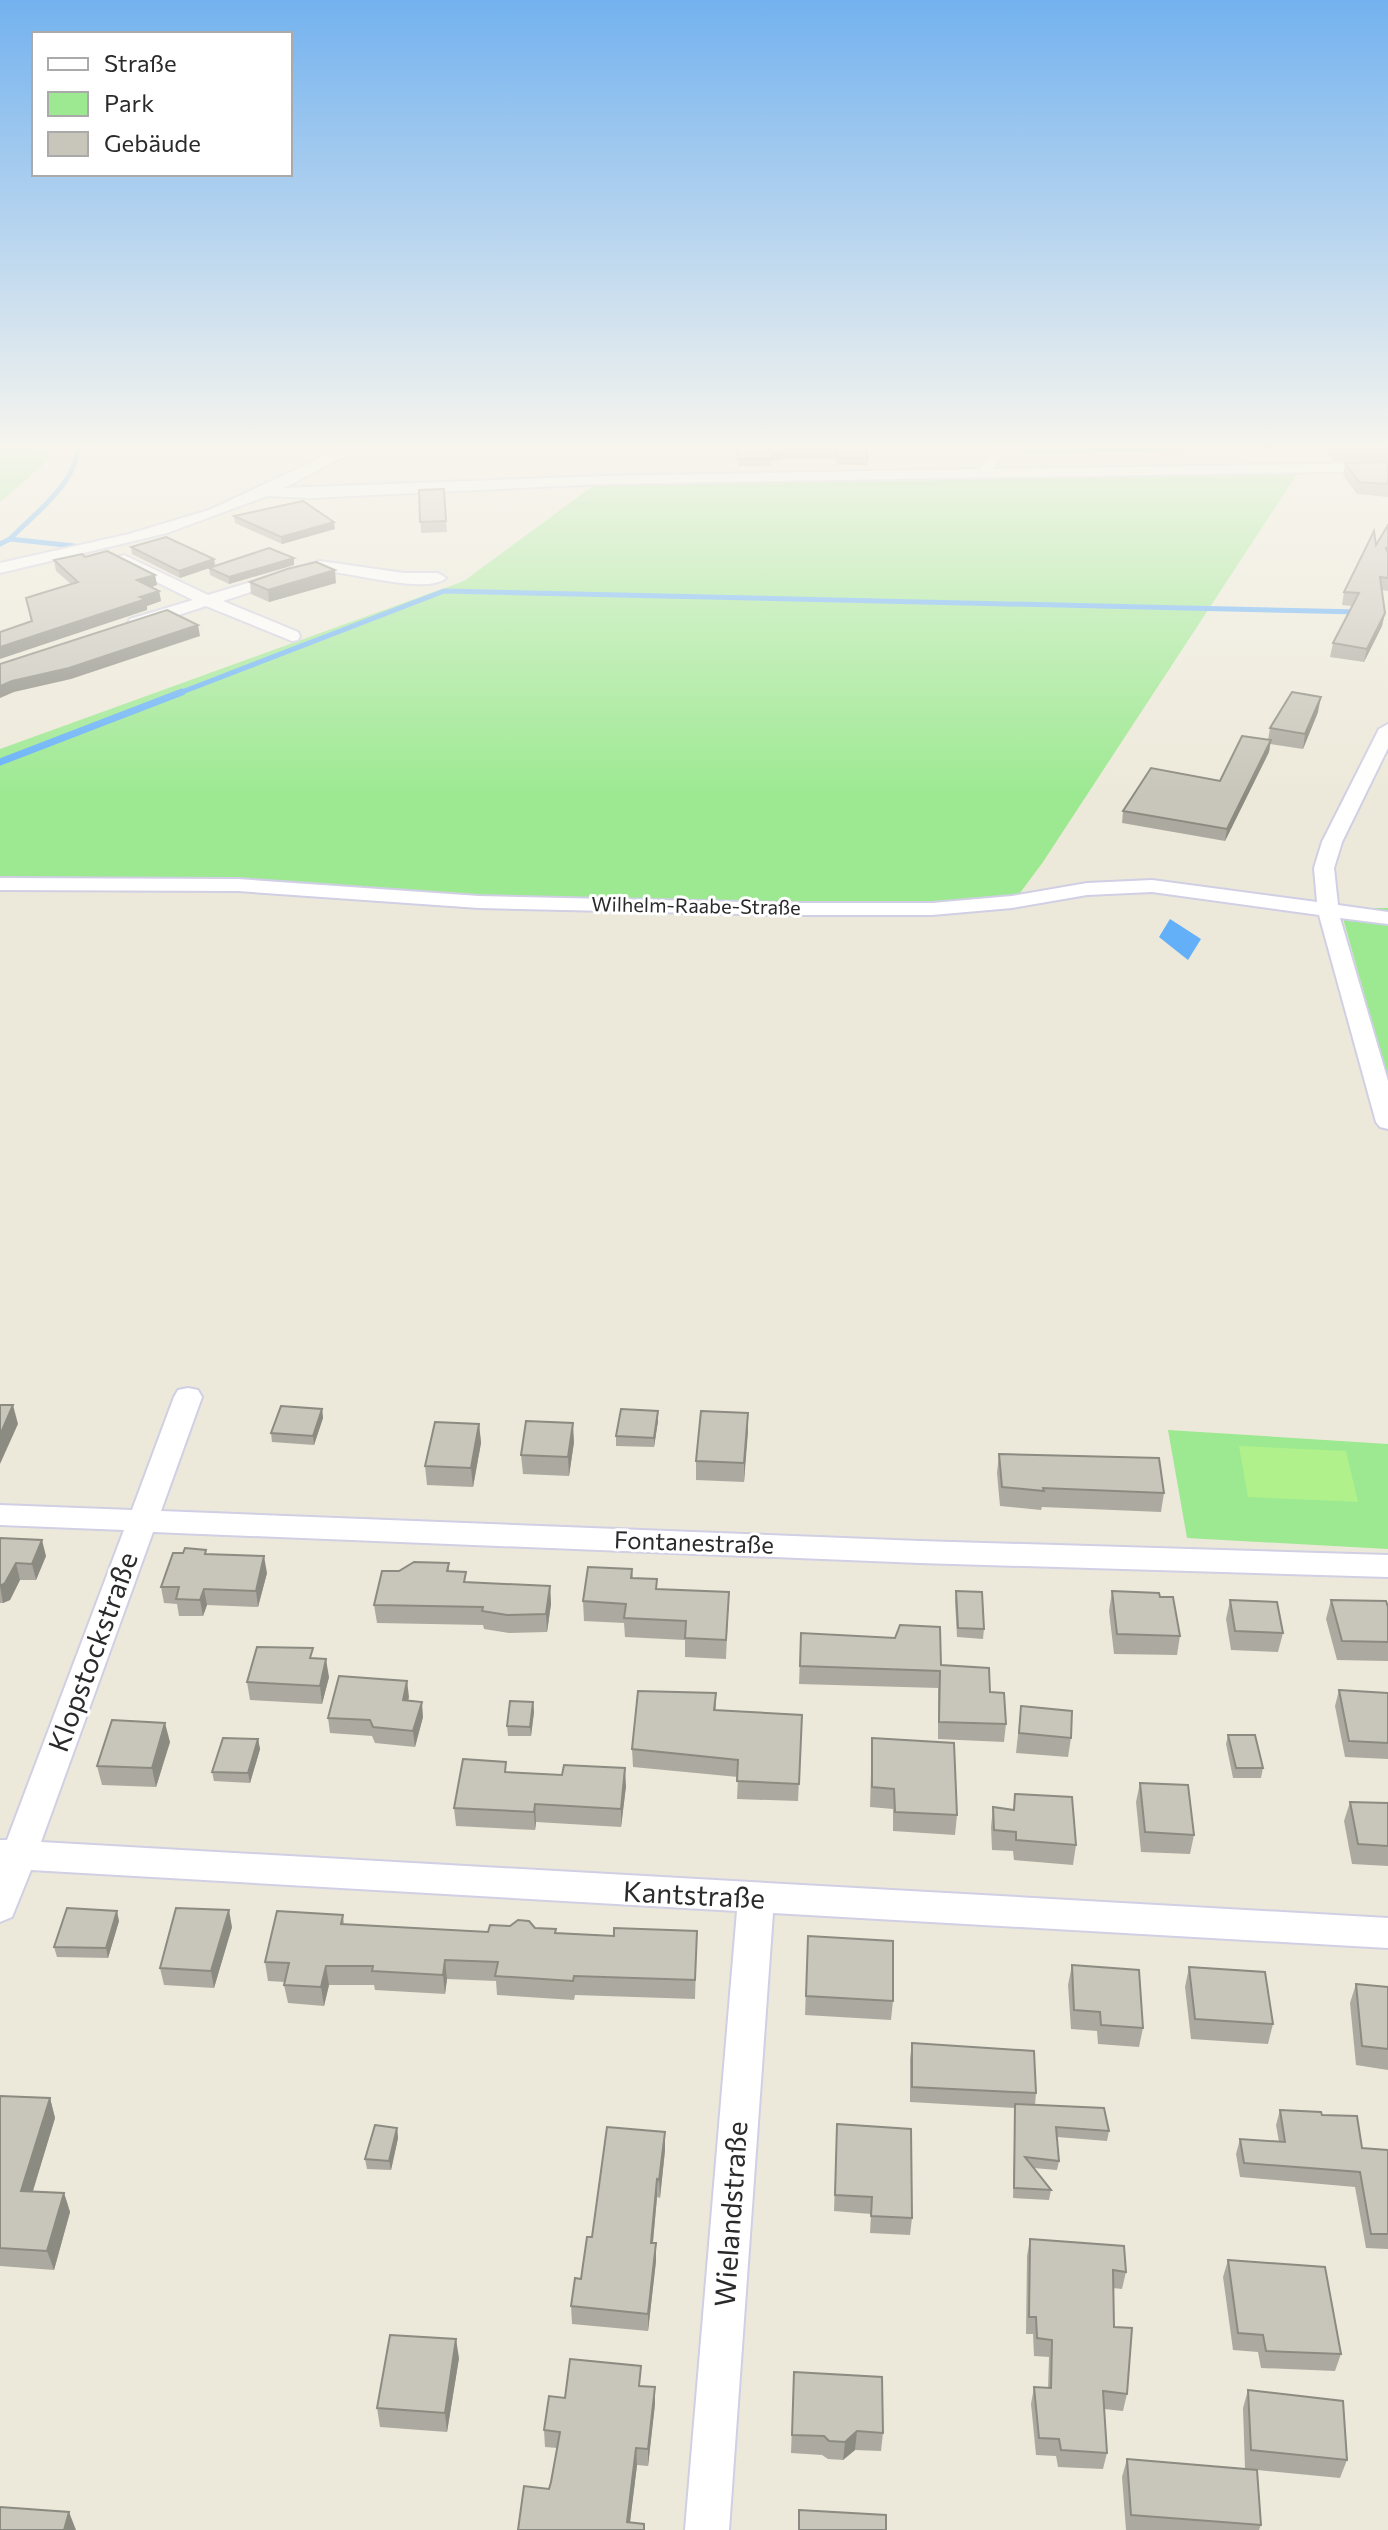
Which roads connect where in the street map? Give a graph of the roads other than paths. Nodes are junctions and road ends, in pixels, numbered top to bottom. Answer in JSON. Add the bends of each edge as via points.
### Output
{"nodes":[{"id":1,"x":31,"y":561,"type":"edge"},
{"id":2,"x":128,"y":561,"type":"edge"},
{"id":3,"x":0,"y":568,"type":"edge"},
{"id":4,"x":438,"y":578,"type":"dead end"},
{"id":5,"x":205,"y":600,"type":"junction"},
{"id":6,"x":115,"y":630,"type":"edge"},
{"id":7,"x":292,"y":636,"type":"dead end"},
{"id":8,"x":1388,"y":729,"type":"edge"},
{"id":9,"x":0,"y":884,"type":"edge"},
{"id":10,"x":1328,"y":911,"type":"junction"},
{"id":11,"x":1388,"y":918,"type":"edge"},
{"id":12,"x":1388,"y":1122,"type":"edge"},
{"id":13,"x":188,"y":1397,"type":"dead end"},
{"id":14,"x":0,"y":1515,"type":"edge"},
{"id":15,"x":141,"y":1520,"type":"junction"},
{"id":16,"x":1388,"y":1566,"type":"edge"},
{"id":17,"x":9,"y":1855,"type":"edge"},
{"id":18,"x":756,"y":1898,"type":"junction"},
{"id":19,"x":0,"y":1907,"type":"edge"},
{"id":20,"x":1388,"y":1933,"type":"edge"},
{"id":21,"x":707,"y":2530,"type":"edge"}],
"edges":[{"from":1,"to":3,"type":"street"},
{"from":2,"to":5,"type":"street"},
{"from":4,"to":5,"type":"street","via":[[320,566]]},
{"from":5,"to":6,"type":"street"},
{"from":5,"to":7,"type":"street"},
{"from":8,"to":10,"type":"street","via":[[1332,842],[1324,868]]},
{"from":9,"to":10,"type":"street","name":"Wilhelm-Raabe-Straße","via":[[238,885],[479,902],[781,909],[932,909],[1152,886]]},
{"from":10,"to":11,"type":"street","name":"Wilhelm-Raabe-Straße"},
{"from":10,"to":12,"type":"street"},
{"from":13,"to":15,"type":"street","name":"Klopstockstraße"},
{"from":14,"to":15,"type":"street","name":"Fontanestraße"},
{"from":15,"to":16,"type":"street","name":"Fontanestraße"},
{"from":15,"to":17,"type":"street","name":"Klopstockstraße"},
{"from":17,"to":18,"type":"street","name":"Kantstraße"},
{"from":17,"to":19,"type":"street","name":"Klopstockstraße"},
{"from":18,"to":20,"type":"street","name":"Kantstraße"},
{"from":18,"to":21,"type":"street","name":"Wielandstraße"}]}
